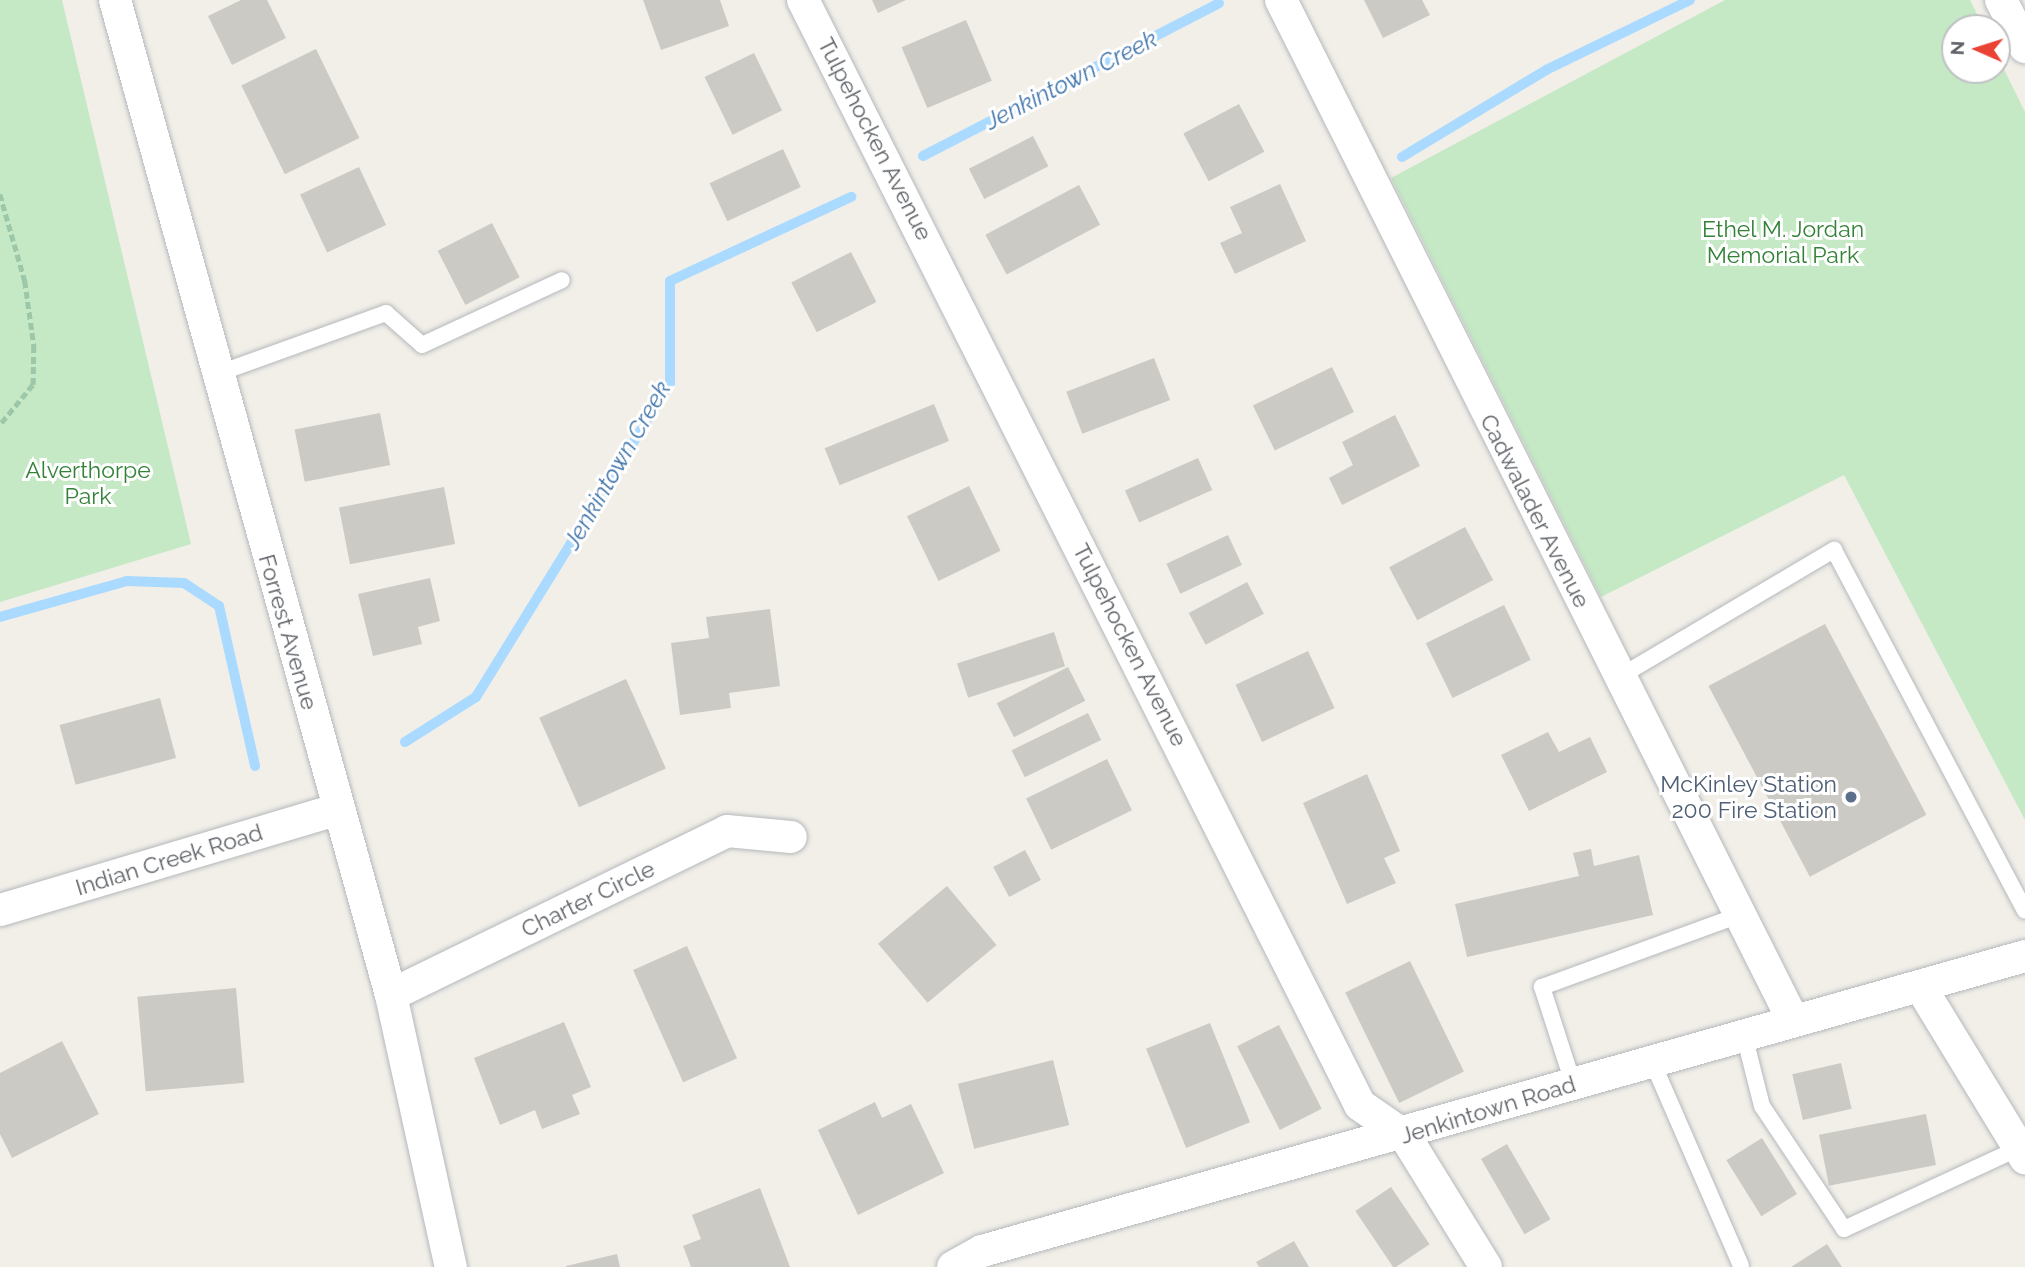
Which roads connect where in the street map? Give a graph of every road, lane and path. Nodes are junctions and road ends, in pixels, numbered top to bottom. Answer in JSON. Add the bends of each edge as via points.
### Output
{"nodes":[{"id":1,"x":114,"y":0,"type":"edge"},
{"id":2,"x":803,"y":0,"type":"edge"},
{"id":3,"x":1281,"y":0,"type":"edge"},
{"id":4,"x":2001,"y":0,"type":"edge"},
{"id":5,"x":2025,"y":47,"type":"edge"},
{"id":6,"x":0,"y":194,"type":"edge"},
{"id":7,"x":562,"y":280,"type":"dead end"},
{"id":8,"x":214,"y":375,"type":"junction"},
{"id":9,"x":0,"y":425,"type":"edge"},
{"id":10,"x":1619,"y":677,"type":"junction"},
{"id":11,"x":338,"y":809,"type":"junction"},
{"id":12,"x":790,"y":837,"type":"dead end"},
{"id":13,"x":0,"y":910,"type":"edge"},
{"id":14,"x":2025,"y":910,"type":"edge"},
{"id":15,"x":1740,"y":915,"type":"junction"},
{"id":16,"x":2025,"y":956,"type":"edge"},
{"id":17,"x":1920,"y":986,"type":"junction"},
{"id":18,"x":391,"y":995,"type":"junction"},
{"id":19,"x":1793,"y":1020,"type":"junction"},
{"id":20,"x":1744,"y":1035,"type":"junction"},
{"id":21,"x":1652,"y":1061,"type":"junction"},
{"id":22,"x":1573,"y":1083,"type":"junction"},
{"id":23,"x":1405,"y":1136,"type":"junction"},
{"id":24,"x":2022,"y":1153,"type":"edge"},
{"id":25,"x":987,"y":1259,"type":"edge"},
{"id":26,"x":1741,"y":1266,"type":"edge"},
{"id":27,"x":451,"y":1267,"type":"edge"},
{"id":28,"x":953,"y":1267,"type":"edge"},
{"id":29,"x":1486,"y":1267,"type":"edge"}],
"edges":[{"from":1,"to":8,"type":"street","name":"Forrest Avenue"},
{"from":2,"to":23,"type":"street","name":"Tulpehocken Avenue","via":[[1360,1105]]},
{"from":3,"to":10,"type":"street","name":"Cadwalader Avenue"},
{"from":4,"to":5,"type":"street"},
{"from":6,"to":9,"type":"path","via":[[25,281],[34,346],[33,385]]},
{"from":7,"to":8,"type":"lane","via":[[422,345],[386,313]]},
{"from":8,"to":11,"type":"street","name":"Forrest Avenue"},
{"from":10,"to":14,"type":"lane","via":[[1834,550]]},
{"from":10,"to":15,"type":"street","name":"Cadwalader Avenue"},
{"from":11,"to":13,"type":"street","name":"Indian Creek Road"},
{"from":11,"to":18,"type":"street","name":"Forrest Avenue"},
{"from":12,"to":18,"type":"street","name":"Charter Circle","via":[[727,831]]},
{"from":15,"to":19,"type":"street","name":"Cadwalader Avenue"},
{"from":15,"to":22,"type":"lane","via":[[1542,987]]},
{"from":16,"to":17,"type":"street","name":"Jenkintown Road"},
{"from":17,"to":19,"type":"street","name":"Jenkintown Road"},
{"from":17,"to":24,"type":"street"},
{"from":18,"to":27,"type":"street","name":"Forrest Avenue"},
{"from":19,"to":20,"type":"street","name":"Jenkintown Road"},
{"from":20,"to":21,"type":"street","name":"Jenkintown Road"},
{"from":20,"to":24,"type":"lane","via":[[1762,1106],[1844,1229]]},
{"from":21,"to":22,"type":"street","name":"Jenkintown Road"},
{"from":21,"to":26,"type":"lane"},
{"from":22,"to":23,"type":"street","name":"Jenkintown Road"},
{"from":23,"to":25,"type":"street","name":"Jenkintown Road"},
{"from":23,"to":29,"type":"street","name":"Tulpehocken Avenue"},
{"from":25,"to":28,"type":"street","name":"Jenkintown Road"}]}
